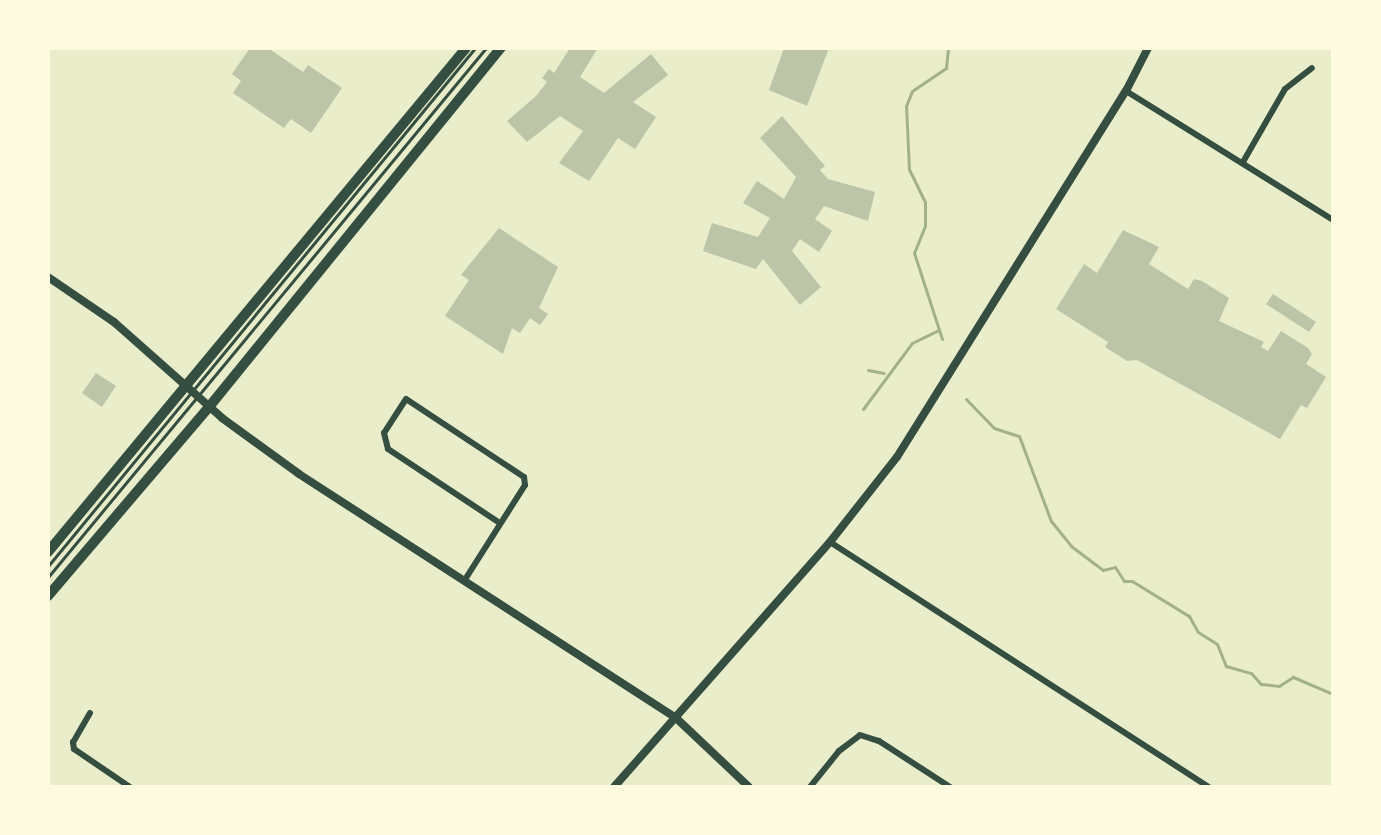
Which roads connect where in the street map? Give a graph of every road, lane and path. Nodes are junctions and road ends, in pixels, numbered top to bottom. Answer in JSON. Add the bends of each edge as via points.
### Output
{"nodes":[{"id":1,"x":466,"y":48,"type":"edge"},
{"id":2,"x":475,"y":48,"type":"edge"},
{"id":3,"x":486,"y":48,"type":"edge"},
{"id":4,"x":501,"y":48,"type":"edge"},
{"id":5,"x":1148,"y":48,"type":"edge"},
{"id":6,"x":1312,"y":68,"type":"dead end"},
{"id":7,"x":1126,"y":91,"type":"junction"},
{"id":8,"x":1243,"y":162,"type":"junction"},
{"id":9,"x":1333,"y":220,"type":"edge"},
{"id":10,"x":48,"y":277,"type":"edge"},
{"id":11,"x":192,"y":392,"type":"junction"},
{"id":12,"x":209,"y":407,"type":"junction"},
{"id":13,"x":500,"y":523,"type":"junction"},
{"id":14,"x":830,"y":542,"type":"junction"},
{"id":15,"x":48,"y":552,"type":"edge"},
{"id":16,"x":48,"y":566,"type":"edge"},
{"id":17,"x":48,"y":577,"type":"edge"},
{"id":18,"x":466,"y":578,"type":"junction"},
{"id":19,"x":48,"y":596,"type":"edge"},
{"id":20,"x":90,"y":713,"type":"dead end"},
{"id":21,"x":675,"y":717,"type":"junction"},
{"id":22,"x":114,"y":777,"type":"junction"},
{"id":23,"x":107,"y":787,"type":"edge"},
{"id":24,"x":130,"y":787,"type":"edge"},
{"id":25,"x":614,"y":787,"type":"edge"},
{"id":26,"x":749,"y":787,"type":"edge"},
{"id":27,"x":810,"y":787,"type":"edge"},
{"id":28,"x":950,"y":787,"type":"edge"},
{"id":29,"x":1209,"y":787,"type":"edge"}],
"edges":[{"from":1,"to":11,"type":"main road"},
{"from":2,"to":11,"type":"lane"},
{"from":3,"to":11,"type":"lane"},
{"from":4,"to":12,"type":"main road"},
{"from":5,"to":7,"type":"street"},
{"from":6,"to":8,"type":"street","via":[[1285,89]]},
{"from":7,"to":8,"type":"street"},
{"from":7,"to":14,"type":"street","via":[[897,457]]},
{"from":8,"to":9,"type":"street"},
{"from":10,"to":11,"type":"street","via":[[114,322]]},
{"from":11,"to":12,"type":"street"},
{"from":11,"to":15,"type":"main road"},
{"from":11,"to":16,"type":"lane"},
{"from":11,"to":17,"type":"lane"},
{"from":12,"to":18,"type":"street","via":[[332,497]]},
{"from":12,"to":19,"type":"main road"},
{"from":13,"to":13,"type":"street","via":[[525,485],[522,474],[406,399],[384,433],[388,449]]},
{"from":13,"to":18,"type":"street"},
{"from":14,"to":21,"type":"street"},
{"from":14,"to":29,"type":"street"},
{"from":18,"to":21,"type":"street"},
{"from":20,"to":22,"type":"street","via":[[74,749]]},
{"from":21,"to":25,"type":"street"},
{"from":21,"to":26,"type":"street"},
{"from":22,"to":23,"type":"street"},
{"from":22,"to":24,"type":"street"},
{"from":27,"to":28,"type":"street","via":[[839,751],[860,735],[879,741]]}]}
